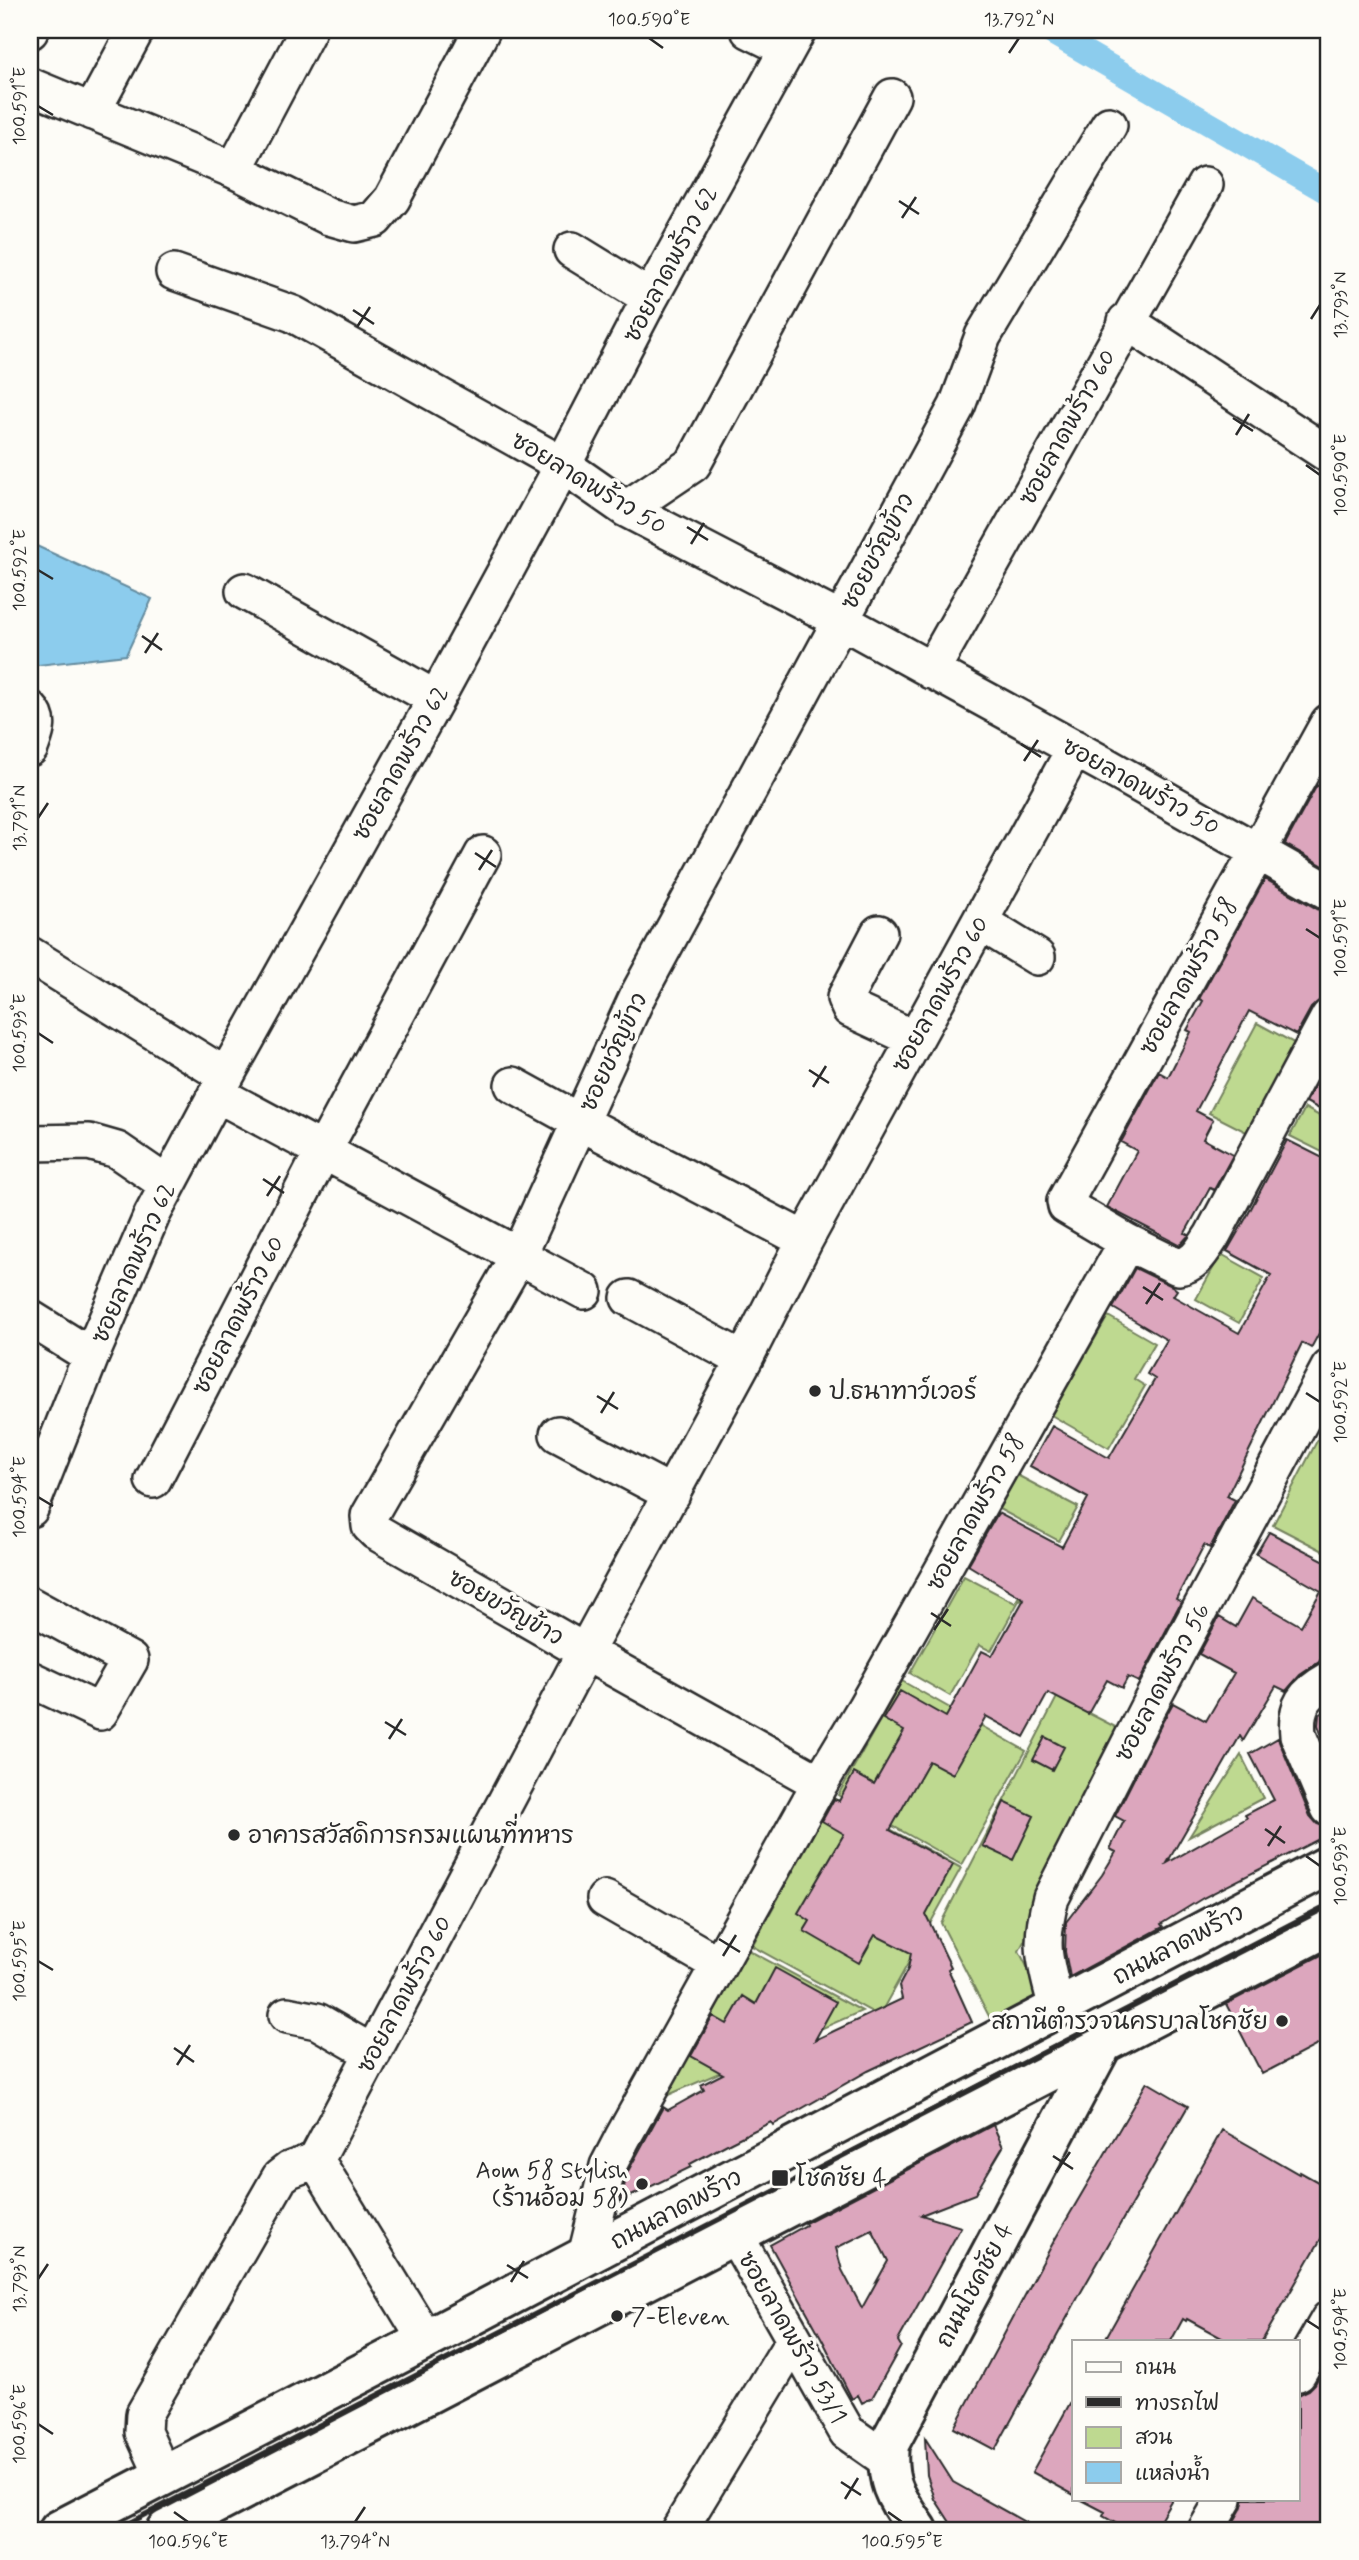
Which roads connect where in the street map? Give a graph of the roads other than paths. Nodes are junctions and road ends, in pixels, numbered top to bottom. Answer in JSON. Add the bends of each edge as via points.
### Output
{"nodes":[{"id":1,"x":136,"y":30,"type":"edge"},
{"id":2,"x":308,"y":30,"type":"edge"},
{"id":3,"x":482,"y":30,"type":"edge"},
{"id":4,"x":750,"y":30,"type":"edge"},
{"id":5,"x":792,"y":40,"type":"edge"},
{"id":6,"x":30,"y":86,"type":"edge"},
{"id":7,"x":892,"y":97,"type":"dead end"},
{"id":8,"x":92,"y":112,"type":"junction"},
{"id":9,"x":1109,"y":125,"type":"dead end"},
{"id":10,"x":234,"y":170,"type":"junction"},
{"id":11,"x":1205,"y":184,"type":"dead end"},
{"id":12,"x":572,"y":250,"type":"dead end"},
{"id":13,"x":174,"y":272,"type":"dead end"},
{"id":14,"x":650,"y":298,"type":"junction"},
{"id":15,"x":1126,"y":321,"type":"junction"},
{"id":16,"x":1329,"y":455,"type":"edge"},
{"id":17,"x":563,"y":465,"type":"junction"},
{"id":18,"x":626,"y":509,"type":"junction"},
{"id":19,"x":244,"y":591,"type":"dead end"},
{"id":20,"x":840,"y":620,"type":"junction"},
{"id":21,"x":931,"y":671,"type":"junction"},
{"id":22,"x":436,"y":699,"type":"junction"},
{"id":23,"x":30,"y":709,"type":"edge"},
{"id":24,"x":1329,"y":722,"type":"edge"},
{"id":25,"x":30,"y":748,"type":"edge"},
{"id":26,"x":1075,"y":748,"type":"junction"},
{"id":27,"x":1256,"y":851,"type":"junction"},
{"id":28,"x":483,"y":854,"type":"dead end"},
{"id":29,"x":1329,"y":892,"type":"edge"},
{"id":30,"x":980,"y":922,"type":"junction"},
{"id":31,"x":879,"y":933,"type":"dead end"},
{"id":32,"x":30,"y":955,"type":"edge"},
{"id":33,"x":1037,"y":957,"type":"dead end"},
{"id":34,"x":1329,"y":1017,"type":"edge"},
{"id":35,"x":915,"y":1040,"type":"junction"},
{"id":36,"x":221,"y":1085,"type":"junction"},
{"id":37,"x":513,"y":1085,"type":"dead end"},
{"id":38,"x":580,"y":1122,"type":"junction"},
{"id":39,"x":30,"y":1143,"type":"edge"},
{"id":40,"x":323,"y":1151,"type":"junction"},
{"id":41,"x":168,"y":1185,"type":"junction"},
{"id":42,"x":805,"y":1240,"type":"junction"},
{"id":43,"x":1127,"y":1242,"type":"junction"},
{"id":44,"x":518,"y":1257,"type":"junction"},
{"id":45,"x":584,"y":1291,"type":"dead end"},
{"id":46,"x":629,"y":1298,"type":"dead end"},
{"id":47,"x":30,"y":1318,"type":"edge"},
{"id":48,"x":92,"y":1356,"type":"junction"},
{"id":49,"x":744,"y":1360,"type":"junction"},
{"id":50,"x":1329,"y":1368,"type":"edge"},
{"id":51,"x":558,"y":1434,"type":"dead end"},
{"id":52,"x":153,"y":1480,"type":"dead end"},
{"id":53,"x":672,"y":1494,"type":"junction"},
{"id":54,"x":30,"y":1509,"type":"edge"},
{"id":55,"x":30,"y":1605,"type":"edge"},
{"id":56,"x":585,"y":1652,"type":"junction"},
{"id":57,"x":30,"y":1679,"type":"edge"},
{"id":58,"x":1329,"y":1680,"type":"edge"},
{"id":59,"x":820,"y":1783,"type":"junction"},
{"id":60,"x":1329,"y":1808,"type":"edge"},
{"id":61,"x":1329,"y":1864,"type":"edge"},
{"id":62,"x":605,"y":1899,"type":"dead end"},
{"id":63,"x":1329,"y":1926,"type":"edge"},
{"id":64,"x":718,"y":1964,"type":"junction"},
{"id":65,"x":1057,"y":2008,"type":"junction"},
{"id":66,"x":287,"y":2015,"type":"dead end"},
{"id":67,"x":1103,"y":2043,"type":"junction"},
{"id":68,"x":373,"y":2053,"type":"junction"},
{"id":69,"x":316,"y":2160,"type":"junction"},
{"id":70,"x":734,"y":2235,"type":"junction"},
{"id":71,"x":586,"y":2256,"type":"junction"},
{"id":72,"x":1329,"y":2319,"type":"edge"},
{"id":73,"x":426,"y":2340,"type":"junction"},
{"id":74,"x":794,"y":2340,"type":"junction"},
{"id":75,"x":1300,"y":2370,"type":"edge"},
{"id":76,"x":887,"y":2460,"type":"junction"},
{"id":77,"x":163,"y":2476,"type":"junction"},
{"id":78,"x":1223,"y":2500,"type":"edge"},
{"id":79,"x":59,"y":2530,"type":"edge"},
{"id":80,"x":166,"y":2530,"type":"edge"},
{"id":81,"x":679,"y":2530,"type":"edge"},
{"id":82,"x":918,"y":2530,"type":"edge"},
{"id":83,"x":1206,"y":2530,"type":"edge"}],
"edges":[{"from":1,"to":8,"type":"street"},
{"from":2,"to":10,"type":"street"},
{"from":3,"to":10,"type":"street","via":[[392,199],[375,219],[354,224],[329,217]]},
{"from":4,"to":5,"type":"street"},
{"from":5,"to":14,"type":"street","name":"ซอยลาดพร้าว 62"},
{"from":6,"to":8,"type":"street"},
{"from":7,"to":18,"type":"street","via":[[693,464]]},
{"from":8,"to":10,"type":"street"},
{"from":9,"to":20,"type":"street","name":"ซอยขวัญข้าว","via":[[983,336],[957,407]]},
{"from":11,"to":15,"type":"street","name":"ซอยลาดพร้าว 60"},
{"from":12,"to":14,"type":"street"},
{"from":13,"to":17,"type":"street","name":"ซอยลาดพร้าว 50","via":[[293,314]]},
{"from":14,"to":17,"type":"street","name":"ซอยลาดพร้าว 62"},
{"from":15,"to":16,"type":"street"},
{"from":15,"to":21,"type":"street","name":"ซอยลาดพร้าว 60"},
{"from":17,"to":18,"type":"street","name":"ซอยลาดพร้าว 50"},
{"from":17,"to":22,"type":"street","name":"ซอยลาดพร้าว 62"},
{"from":18,"to":20,"type":"street","name":"ซอยลาดพร้าว 50"},
{"from":19,"to":22,"type":"street"},
{"from":20,"to":21,"type":"street","name":"ซอยลาดพร้าว 50"},
{"from":20,"to":38,"type":"street","name":"ซอยขวัญข้าว","via":[[638,995]]},
{"from":21,"to":26,"type":"street","name":"ซอยลาดพร้าว 50"},
{"from":22,"to":36,"type":"street","name":"ซอยลาดพร้าว 62"},
{"from":23,"to":25,"type":"street","via":[[38,729]]},
{"from":24,"to":27,"type":"street","name":"ซอยลาดพร้าว 58"},
{"from":26,"to":27,"type":"street","name":"ซอยลาดพร้าว 50"},
{"from":26,"to":30,"type":"street","name":"ซอยลาดพร้าว 60"},
{"from":27,"to":29,"type":"street","name":"ซอยลาดพร้าว 50"},
{"from":27,"to":43,"type":"street","name":"ซอยลาดพร้าว 58","via":[[1065,1201],[1068,1209]]},
{"from":28,"to":40,"type":"street","name":"ซอยลาดพร้าว 60"},
{"from":30,"to":33,"type":"street"},
{"from":30,"to":35,"type":"street","name":"ซอยลาดพร้าว 60"},
{"from":31,"to":35,"type":"street","via":[[846,1004]]},
{"from":32,"to":36,"type":"street"},
{"from":34,"to":43,"type":"street","name":"ซอยลาดพร้าว 58","via":[[1199,1255],[1187,1266],[1178,1267]]},
{"from":35,"to":42,"type":"street","name":"ซอยลาดพร้าว 60"},
{"from":36,"to":40,"type":"street"},
{"from":36,"to":41,"type":"street","name":"ซอยลาดพร้าว 62"},
{"from":37,"to":38,"type":"street"},
{"from":38,"to":42,"type":"street"},
{"from":38,"to":44,"type":"street","name":"ซอยขวัญข้าว"},
{"from":39,"to":41,"type":"street","via":[[89,1142],[108,1147]]},
{"from":40,"to":44,"type":"street"},
{"from":40,"to":52,"type":"street","name":"ซอยลาดพร้าว 60"},
{"from":41,"to":48,"type":"street","name":"ซอยลาดพร้าว 62"},
{"from":42,"to":49,"type":"street","name":"ซอยลาดพร้าว 60"},
{"from":43,"to":59,"type":"street","name":"ซอยลาดพร้าว 58"},
{"from":44,"to":45,"type":"street"},
{"from":44,"to":56,"type":"street","name":"ซอยขวัญข้าว","via":[[369,1516],[370,1525]]},
{"from":46,"to":49,"type":"street"},
{"from":47,"to":48,"type":"street"},
{"from":48,"to":54,"type":"street","name":"ซอยลาดพร้าว 62"},
{"from":49,"to":53,"type":"street","name":"ซอยลาดพร้าว 60"},
{"from":50,"to":65,"type":"street","name":"ซอยลาดพร้าว 56","via":[[1051,1898],[1043,1944]]},
{"from":51,"to":53,"type":"street"},
{"from":53,"to":56,"type":"street","name":"ซอยลาดพร้าว 60"},
{"from":55,"to":57,"type":"street","via":[[130,1660],[100,1712]]},
{"from":56,"to":59,"type":"street","name":"ซอยขวัญข้าว"},
{"from":56,"to":68,"type":"street","name":"ซอยลาดพร้าว 60"},
{"from":58,"to":60,"type":"street","via":[[1310,1690],[1297,1717],[1298,1735]]},
{"from":59,"to":64,"type":"street","name":"ซอยลาดพร้าว 58"},
{"from":61,"to":65,"type":"main road","name":"ถนนลาดพร้าว"},
{"from":62,"to":64,"type":"street"},
{"from":63,"to":67,"type":"main road","name":"ถนนลาดพร้าว"},
{"from":64,"to":71,"type":"street","name":"ซอยลาดพร้าว 58","via":[[608,2165]]},
{"from":65,"to":71,"type":"main road","name":"ถนนลาดพร้าว"},
{"from":66,"to":68,"type":"street","via":[[317,2021]]},
{"from":67,"to":70,"type":"main road","name":"ถนนลาดพร้าว"},
{"from":67,"to":76,"type":"main road","name":"ถนนโชคชัย 4","via":[[889,2444]]},
{"from":68,"to":69,"type":"street","name":"ซอยลาดพร้าว 60"},
{"from":69,"to":73,"type":"street"},
{"from":69,"to":77,"type":"street","via":[[280,2177],[144,2414],[143,2432]]},
{"from":70,"to":74,"type":"street","name":"ซอยลาดพร้าว 53/1"},
{"from":70,"to":80,"type":"main road","name":"ถนนลาดพร้าว"},
{"from":71,"to":73,"type":"main road","name":"ถนนลาดพร้าว"},
{"from":72,"to":75,"type":"street"},
{"from":73,"to":77,"type":"main road","name":"ถนนลาดพร้าว"},
{"from":74,"to":76,"type":"street","name":"ซอยลาดพร้าว 53/1","via":[[847,2432]]},
{"from":74,"to":81,"type":"street"},
{"from":76,"to":82,"type":"main road","via":[[894,2493]]},
{"from":77,"to":79,"type":"main road","name":"ถนนลาดพร้าว"},
{"from":78,"to":83,"type":"street"}]}
